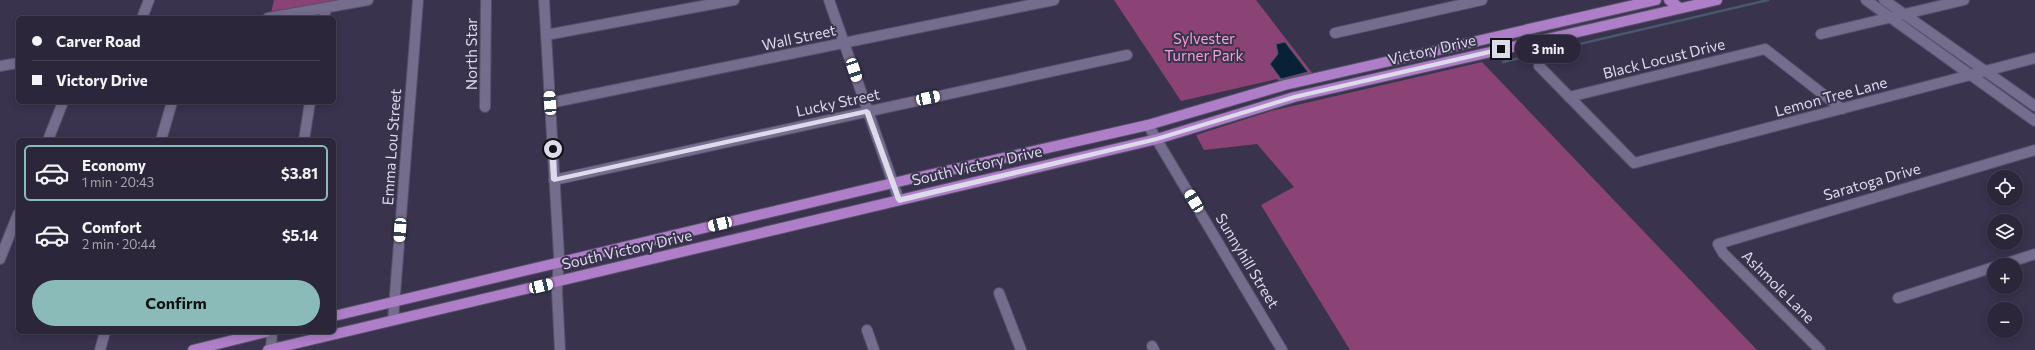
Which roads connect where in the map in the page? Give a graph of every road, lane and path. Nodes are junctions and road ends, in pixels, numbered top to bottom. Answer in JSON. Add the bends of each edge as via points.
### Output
{"nodes":[{"id":1,"x":148,"y":0,"type":"edge"},
{"id":2,"x":368,"y":0,"type":"edge"},
{"id":3,"x":418,"y":0,"type":"edge"},
{"id":4,"x":486,"y":0,"type":"edge"},
{"id":5,"x":544,"y":0,"type":"edge"},
{"id":6,"x":734,"y":0,"type":"edge"},
{"id":7,"x":829,"y":0,"type":"edge"},
{"id":8,"x":1054,"y":0,"type":"edge"},
{"id":9,"x":1482,"y":0,"type":"edge"},
{"id":10,"x":1656,"y":0,"type":"edge"},
{"id":11,"x":1669,"y":0,"type":"edge"},
{"id":12,"x":1717,"y":0,"type":"edge"},
{"id":13,"x":1866,"y":0,"type":"edge"},
{"id":14,"x":1884,"y":0,"type":"edge"},
{"id":15,"x":1964,"y":0,"type":"edge"},
{"id":16,"x":1470,"y":1,"type":"edge"},
{"id":17,"x":326,"y":8,"type":"junction"},
{"id":18,"x":1680,"y":8,"type":"junction"},
{"id":19,"x":1479,"y":9,"type":"dead end"},
{"id":20,"x":1904,"y":15,"type":"junction"},
{"id":21,"x":143,"y":16,"type":"edge"},
{"id":22,"x":280,"y":16,"type":"edge"},
{"id":23,"x":324,"y":16,"type":"edge"},
{"id":24,"x":1892,"y":18,"type":"junction"},
{"id":25,"x":1335,"y":33,"type":"dead end"},
{"id":26,"x":1821,"y":34,"type":"dead end"},
{"id":27,"x":546,"y":35,"type":"junction"},
{"id":28,"x":1504,"y":35,"type":"junction"},
{"id":29,"x":845,"y":43,"type":"junction"},
{"id":30,"x":1516,"y":46,"type":"junction"},
{"id":31,"x":1127,"y":55,"type":"dead end"},
{"id":32,"x":2035,"y":58,"type":"edge"},
{"id":33,"x":16,"y":63,"type":"edge"},
{"id":34,"x":0,"y":66,"type":"edge"},
{"id":35,"x":1539,"y":66,"type":"dead end"},
{"id":36,"x":1985,"y":71,"type":"junction"},
{"id":37,"x":1329,"y":75,"type":"junction"},
{"id":38,"x":1971,"y":75,"type":"junction"},
{"id":39,"x":1339,"y":87,"type":"junction"},
{"id":40,"x":1569,"y":97,"type":"junction"},
{"id":41,"x":550,"y":103,"type":"junction"},
{"id":42,"x":62,"y":104,"type":"edge"},
{"id":43,"x":171,"y":104,"type":"edge"},
{"id":44,"x":310,"y":104,"type":"edge"},
{"id":45,"x":2035,"y":106,"type":"edge"},
{"id":46,"x":486,"y":107,"type":"dead end"},
{"id":47,"x":1842,"y":109,"type":"junction"},
{"id":48,"x":867,"y":111,"type":"junction"},
{"id":49,"x":2035,"y":120,"type":"edge"},
{"id":50,"x":1148,"y":125,"type":"junction"},
{"id":51,"x":49,"y":138,"type":"edge"},
{"id":52,"x":162,"y":138,"type":"edge"},
{"id":53,"x":304,"y":138,"type":"edge"},
{"id":54,"x":1157,"y":139,"type":"junction"},
{"id":55,"x":2035,"y":150,"type":"edge"},
{"id":56,"x":554,"y":180,"type":"junction"},
{"id":57,"x":893,"y":183,"type":"junction"},
{"id":58,"x":899,"y":200,"type":"junction"},
{"id":59,"x":16,"y":219,"type":"edge"},
{"id":60,"x":735,"y":220,"type":"junction"},
{"id":61,"x":739,"y":238,"type":"junction"},
{"id":62,"x":1718,"y":244,"type":"joint"},
{"id":63,"x":2035,"y":254,"type":"edge"},
{"id":64,"x":2023,"y":258,"type":"edge"},
{"id":65,"x":0,"y":259,"type":"edge"},
{"id":66,"x":559,"y":262,"type":"junction"},
{"id":67,"x":1987,"y":269,"type":"edge"},
{"id":68,"x":558,"y":282,"type":"junction"},
{"id":69,"x":999,"y":293,"type":"dead end"},
{"id":70,"x":1898,"y":298,"type":"dead end"},
{"id":71,"x":395,"y":301,"type":"junction"},
{"id":72,"x":336,"y":316,"type":"edge"},
{"id":73,"x":393,"y":320,"type":"junction"},
{"id":74,"x":867,"y":330,"type":"dead end"},
{"id":75,"x":104,"y":334,"type":"edge"},
{"id":76,"x":258,"y":334,"type":"edge"},
{"id":77,"x":272,"y":334,"type":"edge"},
{"id":78,"x":336,"y":334,"type":"edge"},
{"id":79,"x":336,"y":334,"type":"edge"},
{"id":80,"x":100,"y":350,"type":"edge"},
{"id":81,"x":193,"y":350,"type":"edge"},
{"id":82,"x":270,"y":350,"type":"edge"},
{"id":83,"x":560,"y":350,"type":"edge"},
{"id":84,"x":874,"y":350,"type":"edge"},
{"id":85,"x":1020,"y":350,"type":"edge"},
{"id":86,"x":1282,"y":350,"type":"edge"},
{"id":87,"x":1820,"y":350,"type":"edge"}],
"edges":[{"from":1,"to":21,"type":"street"},
{"from":2,"to":17,"type":"street"},
{"from":3,"to":71,"type":"street","name":"Emma Lou Street"},
{"from":4,"to":46,"type":"street","name":"North Star"},
{"from":5,"to":27,"type":"street"},
{"from":6,"to":27,"type":"street"},
{"from":7,"to":29,"type":"street"},
{"from":8,"to":29,"type":"street","name":"Wall Street"},
{"from":9,"to":16,"type":"street"},
{"from":10,"to":28,"type":"main road","name":"Victory Drive"},
{"from":11,"to":18,"type":"main road"},
{"from":12,"to":18,"type":"main road","name":"Victory Drive"},
{"from":13,"to":24,"type":"street"},
{"from":14,"to":20,"type":"street"},
{"from":15,"to":20,"type":"street"},
{"from":16,"to":19,"type":"street"},
{"from":16,"to":25,"type":"street"},
{"from":17,"to":22,"type":"street"},
{"from":17,"to":23,"type":"street"},
{"from":18,"to":30,"type":"main road","name":"Victory Drive"},
{"from":20,"to":24,"type":"street"},
{"from":20,"to":36,"type":"street"},
{"from":24,"to":26,"type":"street"},
{"from":24,"to":38,"type":"street"},
{"from":27,"to":41,"type":"street"},
{"from":28,"to":30,"type":"main road"},
{"from":28,"to":37,"type":"main road","name":"Victory Drive"},
{"from":29,"to":41,"type":"street","name":"Wall Street"},
{"from":29,"to":48,"type":"street"},
{"from":30,"to":39,"type":"main road","name":"Victory Drive"},
{"from":31,"to":48,"type":"street","name":"Lucky Street"},
{"from":32,"to":36,"type":"street","name":"Lemon Tree Lane"},
{"from":33,"to":34,"type":"street"},
{"from":35,"to":40,"type":"street"},
{"from":36,"to":38,"type":"street","name":"Lemon Tree Lane"},
{"from":36,"to":45,"type":"street"},
{"from":37,"to":39,"type":"main road"},
{"from":37,"to":50,"type":"main road","name":"Victory Drive","via":[[1243,96]]},
{"from":38,"to":47,"type":"street","name":"Lemon Tree Lane"},
{"from":38,"to":49,"type":"street"},
{"from":39,"to":54,"type":"main road","name":"Victory Drive","via":[[1257,108]]},
{"from":40,"to":47,"type":"street","name":"Black Locust Drive","via":[[1765,49]]},
{"from":40,"to":47,"type":"street","name":"Lemon Tree Lane","via":[[1634,163]]},
{"from":41,"to":56,"type":"street"},
{"from":42,"to":51,"type":"street"},
{"from":43,"to":52,"type":"street"},
{"from":44,"to":53,"type":"street"},
{"from":48,"to":56,"type":"street","name":"Lucky Street"},
{"from":48,"to":57,"type":"street"},
{"from":50,"to":54,"type":"street","name":"Sunnyhill Street"},
{"from":50,"to":57,"type":"main road","name":"South Victory Drive"},
{"from":54,"to":58,"type":"main road","name":"South Victory Drive"},
{"from":54,"to":86,"type":"street","name":"Sunnyhill Street"},
{"from":55,"to":62,"type":"street","name":"Saratoga Drive"},
{"from":56,"to":66,"type":"street"},
{"from":57,"to":58,"type":"street"},
{"from":57,"to":60,"type":"main road","name":"South Victory Drive"},
{"from":58,"to":61,"type":"main road","name":"South Victory Drive"},
{"from":59,"to":65,"type":"street"},
{"from":60,"to":61,"type":"main road"},
{"from":60,"to":66,"type":"main road","name":"South Victory Drive"},
{"from":61,"to":68,"type":"main road","name":"South Victory Drive"},
{"from":62,"to":87,"type":"street","name":"Ashmole Lane","via":[[1723,253]]},
{"from":63,"to":64,"type":"street"},
{"from":66,"to":68,"type":"street"},
{"from":66,"to":71,"type":"main road","name":"South Victory Drive"},
{"from":67,"to":70,"type":"street"},
{"from":68,"to":73,"type":"main road","name":"South Victory Drive"},
{"from":68,"to":83,"type":"street"},
{"from":69,"to":85,"type":"street"},
{"from":71,"to":72,"type":"main road","name":"South Victory Drive"},
{"from":71,"to":73,"type":"street","name":"Emma Lou Street"},
{"from":73,"to":79,"type":"main road","name":"South Victory Drive"},
{"from":74,"to":84,"type":"street"},
{"from":75,"to":80,"type":"street"},
{"from":76,"to":81,"type":"main road"},
{"from":77,"to":82,"type":"street"},
{"from":78,"to":82,"type":"main road","name":"South Victory Drive"}]}
